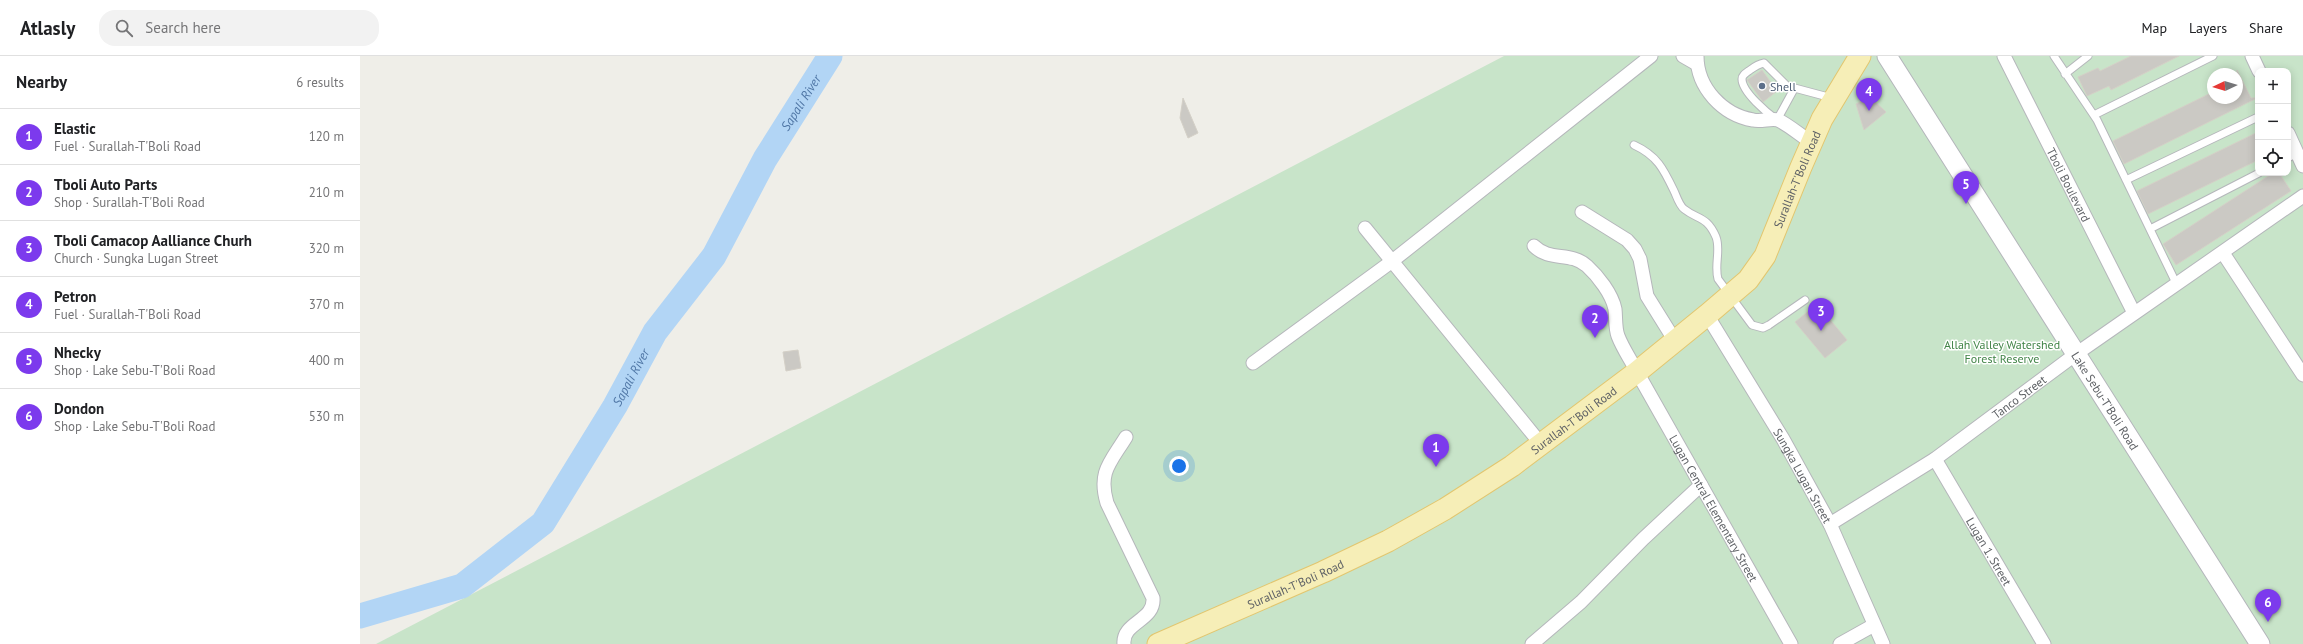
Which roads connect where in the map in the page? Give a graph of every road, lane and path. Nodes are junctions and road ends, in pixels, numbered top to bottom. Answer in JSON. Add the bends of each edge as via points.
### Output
{"nodes":[{"id":1,"x":1651,"y":56,"type":"edge"},
{"id":2,"x":1683,"y":56,"type":"edge"},
{"id":3,"x":1860,"y":56,"type":"edge"},
{"id":4,"x":1887,"y":56,"type":"edge"},
{"id":5,"x":2004,"y":56,"type":"edge"},
{"id":6,"x":2054,"y":56,"type":"edge"},
{"id":7,"x":2088,"y":56,"type":"edge"},
{"id":8,"x":2213,"y":56,"type":"edge"},
{"id":9,"x":2252,"y":56,"type":"edge"},
{"id":10,"x":1697,"y":60,"type":"edge"},
{"id":11,"x":2258,"y":68,"type":"edge"},
{"id":12,"x":2065,"y":74,"type":"junction"},
{"id":13,"x":1794,"y":89,"type":"junction"},
{"id":14,"x":1833,"y":99,"type":"junction"},
{"id":15,"x":2094,"y":115,"type":"junction"},
{"id":16,"x":2255,"y":118,"type":"edge"},
{"id":17,"x":1777,"y":120,"type":"junction"},
{"id":18,"x":2290,"y":140,"type":"edge"},
{"id":19,"x":1811,"y":142,"type":"junction"},
{"id":20,"x":1634,"y":145,"type":"dead end"},
{"id":21,"x":2293,"y":155,"type":"edge"},
{"id":22,"x":2303,"y":166,"type":"edge"},
{"id":23,"x":2255,"y":175,"type":"edge"},
{"id":24,"x":2126,"y":180,"type":"junction"},
{"id":25,"x":2303,"y":196,"type":"edge"},
{"id":26,"x":1582,"y":212,"type":"dead end"},
{"id":27,"x":1365,"y":228,"type":"dead end"},
{"id":28,"x":2150,"y":230,"type":"junction"},
{"id":29,"x":1534,"y":246,"type":"dead end"},
{"id":30,"x":2223,"y":253,"type":"junction"},
{"id":31,"x":1391,"y":262,"type":"junction"},
{"id":32,"x":2177,"y":285,"type":"junction"},
{"id":33,"x":1730,"y":295,"type":"junction"},
{"id":34,"x":1805,"y":300,"type":"dead end"},
{"id":35,"x":2134,"y":313,"type":"junction"},
{"id":36,"x":1707,"y":315,"type":"junction"},
{"id":37,"x":1675,"y":341,"type":"junction"},
{"id":38,"x":2076,"y":354,"type":"junction"},
{"id":39,"x":1253,"y":364,"type":"dead end"},
{"id":40,"x":1637,"y":372,"type":"junction"},
{"id":41,"x":2303,"y":376,"type":"edge"},
{"id":42,"x":1126,"y":437,"type":"dead end"},
{"id":43,"x":1541,"y":444,"type":"junction"},
{"id":44,"x":1935,"y":459,"type":"junction"},
{"id":45,"x":1701,"y":485,"type":"junction"},
{"id":46,"x":1830,"y":524,"type":"junction"},
{"id":47,"x":1874,"y":625,"type":"junction"},
{"id":48,"x":1124,"y":644,"type":"edge"},
{"id":49,"x":1158,"y":644,"type":"edge"},
{"id":50,"x":1532,"y":644,"type":"edge"},
{"id":51,"x":1791,"y":644,"type":"edge"},
{"id":52,"x":1840,"y":644,"type":"edge"},
{"id":53,"x":1884,"y":644,"type":"edge"},
{"id":54,"x":2044,"y":644,"type":"edge"},
{"id":55,"x":2260,"y":644,"type":"edge"}],
"edges":[{"from":1,"to":31,"type":"street"},
{"from":2,"to":10,"type":"street"},
{"from":3,"to":14,"type":"main road","name":"Surallah-T'Boli Road"},
{"from":4,"to":38,"type":"main road","name":"Lake Sebu-T'Boli Road"},
{"from":5,"to":35,"type":"street","name":"Tboli Boulevard"},
{"from":6,"to":12,"type":"lane"},
{"from":7,"to":12,"type":"lane"},
{"from":8,"to":15,"type":"lane"},
{"from":9,"to":11,"type":"street"},
{"from":10,"to":17,"type":"street","via":[[1700,78],[1724,108],[1748,119]]},
{"from":12,"to":15,"type":"lane"},
{"from":13,"to":14,"type":"lane"},
{"from":13,"to":17,"type":"lane"},
{"from":13,"to":17,"type":"lane","via":[[1783,83],[1766,64],[1758,65],[1744,74],[1742,82],[1757,104]]},
{"from":14,"to":19,"type":"main road","name":"Surallah-T'Boli Road"},
{"from":15,"to":24,"type":"lane"},
{"from":16,"to":24,"type":"lane"},
{"from":17,"to":19,"type":"street"},
{"from":18,"to":21,"type":"street"},
{"from":19,"to":33,"type":"main road","name":"Surallah-T'Boli Road","via":[[1765,256],[1748,280]]},
{"from":20,"to":33,"type":"lane","via":[[1648,152],[1664,170],[1684,209],[1702,217],[1709,225],[1716,237],[1718,248],[1718,279]]},
{"from":21,"to":22,"type":"street"},
{"from":23,"to":28,"type":"lane"},
{"from":24,"to":28,"type":"lane"},
{"from":25,"to":30,"type":"street","name":"Tanco Street"},
{"from":26,"to":37,"type":"street","via":[[1627,240],[1635,248],[1640,259],[1647,296]]},
{"from":27,"to":31,"type":"street"},
{"from":28,"to":32,"type":"lane"},
{"from":29,"to":40,"type":"street","name":"Lugan Central Elementary Street","via":[[1541,253],[1550,256],[1575,259],[1586,266],[1602,284],[1614,309],[1618,336]]},
{"from":30,"to":32,"type":"street","name":"Tanco Street"},
{"from":30,"to":41,"type":"street"},
{"from":31,"to":39,"type":"street"},
{"from":31,"to":43,"type":"street"},
{"from":32,"to":35,"type":"street","name":"Tanco Street"},
{"from":33,"to":34,"type":"lane","via":[[1752,325],[1763,328]]},
{"from":33,"to":36,"type":"main road","name":"Surallah-T'Boli Road"},
{"from":35,"to":38,"type":"street","name":"Tanco Street"},
{"from":36,"to":37,"type":"main road","name":"Surallah-T'Boli Road"},
{"from":36,"to":46,"type":"street","name":"Sungka Lugan Street","via":[[1783,439]]},
{"from":37,"to":40,"type":"main road","name":"Surallah-T'Boli Road"},
{"from":38,"to":44,"type":"street","name":"Tanco Street"},
{"from":38,"to":55,"type":"main road","name":"Lake Sebu-T'Boli Road"},
{"from":40,"to":43,"type":"main road","name":"Surallah-T'Boli Road"},
{"from":40,"to":45,"type":"street","name":"Lugan Central Elementary Street"},
{"from":42,"to":48,"type":"street","via":[[1107,468],[1102,488],[1153,598],[1154,606],[1128,630],[1124,636]]},
{"from":43,"to":49,"type":"main road","name":"Surallah-T'Boli Road","via":[[1445,509],[1388,541]]},
{"from":44,"to":46,"type":"street","name":"Tanco Street"},
{"from":44,"to":54,"type":"street","name":"Lugan 1. Street"},
{"from":45,"to":50,"type":"street"},
{"from":45,"to":51,"type":"street","name":"Lugan Central Elementary Street"},
{"from":46,"to":47,"type":"street","name":"Sungka Lugan Street"},
{"from":47,"to":52,"type":"street"},
{"from":47,"to":53,"type":"street","name":"Sungka Lugan Street"}]}
